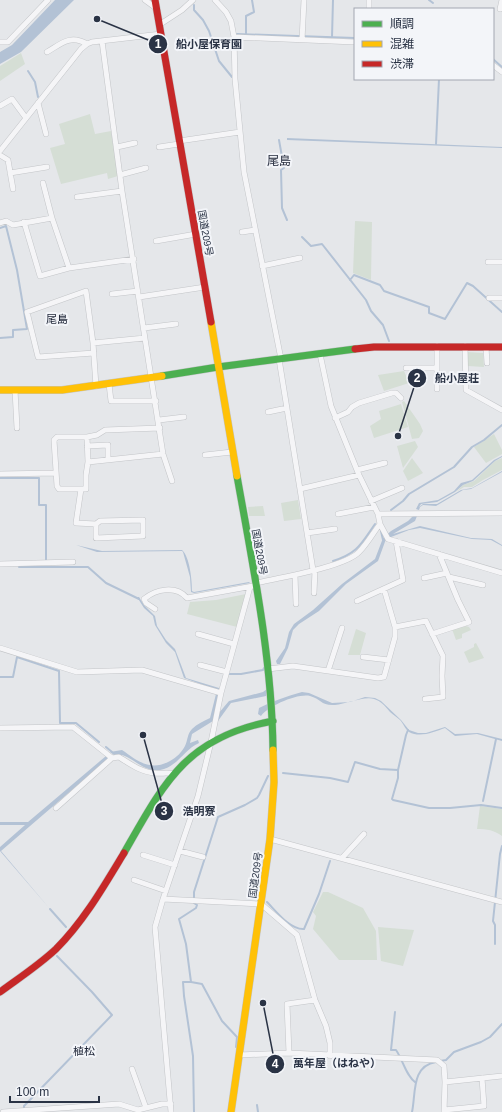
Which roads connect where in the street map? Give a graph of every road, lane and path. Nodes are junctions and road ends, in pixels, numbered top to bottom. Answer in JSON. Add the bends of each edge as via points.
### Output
{"nodes":[{"id":1,"x":48,"y":0,"type":"edge"},
{"id":2,"x":145,"y":0,"type":"edge"},
{"id":3,"x":193,"y":0,"type":"edge"},
{"id":4,"x":215,"y":0,"type":"edge"},
{"id":5,"x":304,"y":0,"type":"edge"},
{"id":6,"x":502,"y":0,"type":"edge"},
{"id":7,"x":156,"y":4,"type":"edge"},
{"id":8,"x":500,"y":9,"type":"dead end"},
{"id":9,"x":159,"y":26,"type":"junction"},
{"id":10,"x":161,"y":34,"type":"junction"},
{"id":11,"x":234,"y":37,"type":"junction"},
{"id":12,"x":302,"y":40,"type":"junction"},
{"id":13,"x":102,"y":41,"type":"junction"},
{"id":14,"x":0,"y":42,"type":"edge"},
{"id":15,"x":354,"y":42,"type":"edge"},
{"id":16,"x":87,"y":44,"type":"junction"},
{"id":17,"x":47,"y":52,"type":"dead end"},
{"id":18,"x":494,"y":66,"type":"edge"},
{"id":19,"x":502,"y":72,"type":"edge"},
{"id":20,"x":38,"y":103,"type":"junction"},
{"id":21,"x":0,"y":106,"type":"edge"},
{"id":22,"x":26,"y":118,"type":"junction"},
{"id":23,"x":240,"y":132,"type":"junction"},
{"id":24,"x":46,"y":134,"type":"dead end"},
{"id":25,"x":179,"y":142,"type":"junction"},
{"id":26,"x":135,"y":143,"type":"dead end"},
{"id":27,"x":117,"y":147,"type":"junction"},
{"id":28,"x":160,"y":147,"type":"dead end"},
{"id":29,"x":0,"y":151,"type":"edge"},
{"id":30,"x":0,"y":156,"type":"edge"},
{"id":31,"x":46,"y":167,"type":"dead end"},
{"id":32,"x":146,"y":168,"type":"dead end"},
{"id":33,"x":10,"y":173,"type":"junction"},
{"id":34,"x":120,"y":175,"type":"junction"},
{"id":35,"x":44,"y":183,"type":"dead end"},
{"id":36,"x":12,"y":189,"type":"dead end"},
{"id":37,"x":122,"y":192,"type":"junction"},
{"id":38,"x":77,"y":197,"type":"dead end"},
{"id":39,"x":52,"y":218,"type":"junction"},
{"id":40,"x":24,"y":222,"type":"junction"},
{"id":41,"x":0,"y":223,"type":"edge"},
{"id":42,"x":255,"y":230,"type":"junction"},
{"id":43,"x":242,"y":232,"type":"dead end"},
{"id":44,"x":196,"y":234,"type":"junction"},
{"id":45,"x":156,"y":240,"type":"dead end"},
{"id":46,"x":300,"y":258,"type":"dead end"},
{"id":47,"x":134,"y":259,"type":"junction"},
{"id":48,"x":488,"y":262,"type":"dead end"},
{"id":49,"x":502,"y":262,"type":"edge"},
{"id":50,"x":262,"y":266,"type":"junction"},
{"id":51,"x":69,"y":268,"type":"junction"},
{"id":52,"x":205,"y":287,"type":"junction"},
{"id":53,"x":112,"y":294,"type":"dead end"},
{"id":54,"x":139,"y":294,"type":"junction"},
{"id":55,"x":489,"y":298,"type":"dead end"},
{"id":56,"x":502,"y":298,"type":"edge"},
{"id":57,"x":176,"y":324,"type":"dead end"},
{"id":58,"x":144,"y":328,"type":"junction"},
{"id":59,"x":145,"y":338,"type":"junction"},
{"id":60,"x":93,"y":343,"type":"junction"},
{"id":61,"x":437,"y":346,"type":"junction"},
{"id":62,"x":465,"y":346,"type":"junction"},
{"id":63,"x":486,"y":347,"type":"junction"},
{"id":64,"x":502,"y":347,"type":"edge"},
{"id":65,"x":94,"y":353,"type":"junction"},
{"id":66,"x":320,"y":354,"type":"junction"},
{"id":67,"x":280,"y":359,"type":"junction"},
{"id":68,"x":487,"y":363,"type":"dead end"},
{"id":69,"x":218,"y":367,"type":"junction"},
{"id":70,"x":406,"y":368,"type":"dead end"},
{"id":71,"x":437,"y":368,"type":"junction"},
{"id":72,"x":152,"y":377,"type":"junction"},
{"id":73,"x":109,"y":384,"type":"junction"},
{"id":74,"x":96,"y":386,"type":"junction"},
{"id":75,"x":437,"y":389,"type":"dead end"},
{"id":76,"x":0,"y":390,"type":"edge"},
{"id":77,"x":15,"y":390,"type":"junction"},
{"id":78,"x":401,"y":398,"type":"dead end"},
{"id":79,"x":156,"y":400,"type":"junction"},
{"id":80,"x":287,"y":408,"type":"junction"},
{"id":81,"x":502,"y":410,"type":"edge"},
{"id":82,"x":268,"y":412,"type":"dead end"},
{"id":83,"x":184,"y":417,"type":"dead end"},
{"id":84,"x":336,"y":418,"type":"junction"},
{"id":85,"x":159,"y":420,"type":"junction"},
{"id":86,"x":17,"y":428,"type":"dead end"},
{"id":87,"x":160,"y":428,"type":"junction"},
{"id":88,"x":87,"y":436,"type":"junction"},
{"id":89,"x":87,"y":446,"type":"junction"},
{"id":90,"x":232,"y":452,"type":"junction"},
{"id":91,"x":163,"y":454,"type":"junction"},
{"id":92,"x":205,"y":455,"type":"dead end"},
{"id":93,"x":108,"y":460,"type":"junction"},
{"id":94,"x":88,"y":462,"type":"junction"},
{"id":95,"x":385,"y":462,"type":"dead end"},
{"id":96,"x":56,"y":473,"type":"junction"},
{"id":97,"x":358,"y":473,"type":"junction"},
{"id":98,"x":0,"y":474,"type":"edge"},
{"id":99,"x":172,"y":481,"type":"dead end"},
{"id":100,"x":402,"y":488,"type":"dead end"},
{"id":101,"x":81,"y":489,"type":"junction"},
{"id":102,"x":300,"y":489,"type":"junction"},
{"id":103,"x":371,"y":501,"type":"junction"},
{"id":104,"x":374,"y":506,"type":"junction"},
{"id":105,"x":502,"y":513,"type":"edge"},
{"id":106,"x":338,"y":514,"type":"dead end"},
{"id":107,"x":378,"y":514,"type":"junction"},
{"id":108,"x":96,"y":524,"type":"junction"},
{"id":109,"x":380,"y":524,"type":"junction"},
{"id":110,"x":335,"y":529,"type":"dead end"},
{"id":111,"x":307,"y":533,"type":"junction"},
{"id":112,"x":396,"y":541,"type":"junction"},
{"id":113,"x":439,"y":554,"type":"junction"},
{"id":114,"x":73,"y":562,"type":"dead end"},
{"id":115,"x":0,"y":564,"type":"edge"},
{"id":116,"x":314,"y":570,"type":"junction"},
{"id":117,"x":502,"y":572,"type":"edge"},
{"id":118,"x":295,"y":575,"type":"junction"},
{"id":119,"x":448,"y":575,"type":"junction"},
{"id":120,"x":424,"y":578,"type":"dead end"},
{"id":121,"x":254,"y":585,"type":"junction"},
{"id":122,"x":483,"y":585,"type":"dead end"},
{"id":123,"x":384,"y":589,"type":"junction"},
{"id":124,"x":314,"y":593,"type":"dead end"},
{"id":125,"x":357,"y":601,"type":"dead end"},
{"id":126,"x":296,"y":604,"type":"dead end"},
{"id":127,"x":155,"y":609,"type":"dead end"},
{"id":128,"x":395,"y":627,"type":"junction"},
{"id":129,"x":342,"y":628,"type":"dead end"},
{"id":130,"x":198,"y":634,"type":"dead end"},
{"id":131,"x":432,"y":634,"type":"junction"},
{"id":132,"x":234,"y":644,"type":"junction"},
{"id":133,"x":0,"y":648,"type":"edge"},
{"id":134,"x":363,"y":657,"type":"dead end"},
{"id":135,"x":389,"y":660,"type":"junction"},
{"id":136,"x":200,"y":665,"type":"dead end"},
{"id":137,"x":268,"y":669,"type":"junction"},
{"id":138,"x":328,"y":671,"type":"junction"},
{"id":139,"x":227,"y":672,"type":"junction"},
{"id":140,"x":221,"y":693,"type":"junction"},
{"id":141,"x":426,"y":699,"type":"dead end"},
{"id":142,"x":273,"y":721,"type":"junction"},
{"id":143,"x":0,"y":728,"type":"edge"},
{"id":144,"x":211,"y":742,"type":"junction"},
{"id":145,"x":112,"y":758,"type":"junction"},
{"id":146,"x":174,"y":774,"type":"junction"},
{"id":147,"x":56,"y":808,"type":"dead end"},
{"id":148,"x":364,"y":834,"type":"dead end"},
{"id":149,"x":270,"y":839,"type":"junction"},
{"id":150,"x":180,"y":851,"type":"junction"},
{"id":151,"x":143,"y":855,"type":"dead end"},
{"id":152,"x":203,"y":857,"type":"dead end"},
{"id":153,"x":342,"y":858,"type":"junction"},
{"id":154,"x":175,"y":865,"type":"junction"},
{"id":155,"x":134,"y":880,"type":"dead end"},
{"id":156,"x":166,"y":891,"type":"junction"},
{"id":157,"x":163,"y":899,"type":"junction"},
{"id":158,"x":502,"y":902,"type":"edge"},
{"id":159,"x":261,"y":904,"type":"junction"},
{"id":160,"x":0,"y":992,"type":"edge"},
{"id":161,"x":315,"y":1000,"type":"junction"},
{"id":162,"x":289,"y":1053,"type":"junction"},
{"id":163,"x":239,"y":1055,"type":"junction"},
{"id":164,"x":330,"y":1056,"type":"junction"},
{"id":165,"x":132,"y":1069,"type":"dead end"},
{"id":166,"x":502,"y":1076,"type":"edge"},
{"id":167,"x":482,"y":1078,"type":"junction"},
{"id":168,"x":445,"y":1082,"type":"junction"},
{"id":169,"x":170,"y":1104,"type":"junction"},
{"id":170,"x":146,"y":1108,"type":"junction"},
{"id":171,"x":20,"y":1111,"type":"edge"},
{"id":172,"x":444,"y":1111,"type":"edge"},
{"id":173,"x":3,"y":1112,"type":"edge"},
{"id":174,"x":171,"y":1112,"type":"edge"},
{"id":175,"x":231,"y":1112,"type":"edge"}],
"edges":[{"from":1,"to":14,"type":"street","via":[[8,42]]},
{"from":2,"to":7,"type":"street"},
{"from":3,"to":9,"type":"street"},
{"from":4,"to":11,"type":"street","via":[[226,12]]},
{"from":5,"to":12,"type":"street"},
{"from":6,"to":8,"type":"street"},
{"from":7,"to":9,"type":"main road","name":"国道209号"},
{"from":9,"to":10,"type":"main road","name":"国道209号"},
{"from":10,"to":13,"type":"street"},
{"from":10,"to":25,"type":"main road","name":"国道209号"},
{"from":11,"to":12,"type":"street"},
{"from":11,"to":23,"type":"street"},
{"from":12,"to":15,"type":"street"},
{"from":13,"to":16,"type":"street"},
{"from":13,"to":27,"type":"street"},
{"from":16,"to":17,"type":"street","via":[[72,39]]},
{"from":16,"to":20,"type":"street"},
{"from":18,"to":19,"type":"street"},
{"from":20,"to":22,"type":"street"},
{"from":20,"to":24,"type":"street"},
{"from":21,"to":22,"type":"street","via":[[12,99]]},
{"from":22,"to":29,"type":"street"},
{"from":23,"to":25,"type":"street"},
{"from":23,"to":42,"type":"street","via":[[244,172]]},
{"from":25,"to":28,"type":"street"},
{"from":25,"to":44,"type":"main road","name":"国道209号"},
{"from":26,"to":27,"type":"street"},
{"from":27,"to":34,"type":"street"},
{"from":30,"to":33,"type":"street","via":[[8,160]]},
{"from":31,"to":33,"type":"street"},
{"from":32,"to":34,"type":"street"},
{"from":33,"to":36,"type":"street"},
{"from":34,"to":37,"type":"street"},
{"from":35,"to":39,"type":"street"},
{"from":37,"to":38,"type":"street"},
{"from":37,"to":47,"type":"street"},
{"from":39,"to":40,"type":"street"},
{"from":39,"to":51,"type":"street"},
{"from":40,"to":41,"type":"street","via":[[13,225],[6,221]]},
{"from":40,"to":51,"type":"street","via":[[40,276]]},
{"from":42,"to":43,"type":"street"},
{"from":42,"to":50,"type":"street"},
{"from":44,"to":45,"type":"street"},
{"from":44,"to":52,"type":"main road","name":"国道209号"},
{"from":46,"to":50,"type":"street"},
{"from":47,"to":51,"type":"street"},
{"from":47,"to":54,"type":"street"},
{"from":48,"to":49,"type":"street"},
{"from":50,"to":67,"type":"street"},
{"from":52,"to":54,"type":"street"},
{"from":52,"to":69,"type":"main road","name":"国道209号"},
{"from":53,"to":54,"type":"street"},
{"from":54,"to":58,"type":"street"},
{"from":55,"to":56,"type":"street"},
{"from":57,"to":58,"type":"street"},
{"from":58,"to":59,"type":"street"},
{"from":59,"to":60,"type":"street"},
{"from":59,"to":72,"type":"street"},
{"from":60,"to":65,"type":"street"},
{"from":60,"to":65,"type":"street","via":[[86,291],[27,312],[38,356]]},
{"from":61,"to":62,"type":"main road"},
{"from":61,"to":66,"type":"main road","via":[[374,347]]},
{"from":61,"to":71,"type":"street"},
{"from":62,"to":63,"type":"main road"},
{"from":62,"to":81,"type":"street","via":[[466,390]]},
{"from":63,"to":64,"type":"main road"},
{"from":63,"to":68,"type":"street"},
{"from":65,"to":74,"type":"street"},
{"from":66,"to":67,"type":"main road"},
{"from":66,"to":84,"type":"street"},
{"from":67,"to":69,"type":"main road"},
{"from":67,"to":80,"type":"street"},
{"from":69,"to":72,"type":"main road"},
{"from":69,"to":90,"type":"main road","name":"国道209号"},
{"from":70,"to":71,"type":"street"},
{"from":71,"to":75,"type":"street"},
{"from":72,"to":73,"type":"main road"},
{"from":72,"to":79,"type":"street"},
{"from":73,"to":74,"type":"main road"},
{"from":73,"to":79,"type":"street","via":[[111,401]]},
{"from":74,"to":77,"type":"main road","via":[[62,390]]},
{"from":76,"to":77,"type":"main road"},
{"from":77,"to":86,"type":"street"},
{"from":78,"to":84,"type":"street","via":[[392,393],[359,403]]},
{"from":79,"to":85,"type":"street"},
{"from":80,"to":82,"type":"street"},
{"from":80,"to":102,"type":"street"},
{"from":83,"to":85,"type":"street"},
{"from":84,"to":97,"type":"street"},
{"from":85,"to":87,"type":"street"},
{"from":87,"to":88,"type":"street","via":[[105,430],[97,435]]},
{"from":87,"to":91,"type":"street"},
{"from":88,"to":89,"type":"street"},
{"from":88,"to":96,"type":"street","via":[[57,437],[54,440]]},
{"from":89,"to":93,"type":"street","via":[[108,445]]},
{"from":89,"to":94,"type":"street"},
{"from":90,"to":92,"type":"street"},
{"from":90,"to":121,"type":"main road","name":"国道209号"},
{"from":91,"to":93,"type":"street"},
{"from":91,"to":99,"type":"street"},
{"from":93,"to":94,"type":"street"},
{"from":94,"to":101,"type":"street","via":[[86,489]]},
{"from":95,"to":97,"type":"street"},
{"from":96,"to":98,"type":"street"},
{"from":96,"to":101,"type":"street","via":[[59,489]]},
{"from":97,"to":102,"type":"street"},
{"from":97,"to":103,"type":"street"},
{"from":100,"to":103,"type":"street"},
{"from":101,"to":108,"type":"street","via":[[76,523]]},
{"from":102,"to":111,"type":"street"},
{"from":103,"to":104,"type":"street"},
{"from":104,"to":106,"type":"street"},
{"from":104,"to":107,"type":"street"},
{"from":105,"to":107,"type":"street"},
{"from":107,"to":109,"type":"street"},
{"from":108,"to":108,"type":"street","via":[[100,521],[143,520],[143,536],[96,538]]},
{"from":109,"to":112,"type":"street","via":[[388,539]]},
{"from":109,"to":116,"type":"street","via":[[359,552],[348,560]]},
{"from":110,"to":111,"type":"street"},
{"from":111,"to":116,"type":"street"},
{"from":112,"to":113,"type":"street"},
{"from":112,"to":123,"type":"street","via":[[403,580]]},
{"from":113,"to":117,"type":"street"},
{"from":113,"to":119,"type":"street"},
{"from":114,"to":115,"type":"street"},
{"from":116,"to":118,"type":"street"},
{"from":116,"to":124,"type":"street"},
{"from":118,"to":121,"type":"street"},
{"from":118,"to":126,"type":"street"},
{"from":119,"to":120,"type":"street"},
{"from":119,"to":122,"type":"street"},
{"from":119,"to":131,"type":"street","via":[[469,622]]},
{"from":121,"to":127,"type":"street","via":[[187,598],[178,591],[158,591],[144,599]]},
{"from":121,"to":132,"type":"street"},
{"from":121,"to":137,"type":"main road","name":"国道209号"},
{"from":123,"to":125,"type":"street"},
{"from":123,"to":128,"type":"street"},
{"from":128,"to":131,"type":"street","via":[[426,621]]},
{"from":128,"to":135,"type":"street"},
{"from":129,"to":138,"type":"street"},
{"from":130,"to":132,"type":"street"},
{"from":131,"to":141,"type":"street","via":[[443,656],[443,697]]},
{"from":132,"to":139,"type":"street"},
{"from":133,"to":140,"type":"street","via":[[77,672],[142,670]]},
{"from":134,"to":135,"type":"street"},
{"from":135,"to":138,"type":"street","via":[[384,677]]},
{"from":136,"to":139,"type":"street"},
{"from":137,"to":138,"type":"street","via":[[293,666]]},
{"from":137,"to":142,"type":"main road","name":"国道209号"},
{"from":139,"to":140,"type":"street"},
{"from":140,"to":144,"type":"street"},
{"from":142,"to":144,"type":"main road","via":[[232,732]]},
{"from":142,"to":149,"type":"main road","name":"国道209号","via":[[274,782]]},
{"from":143,"to":145,"type":"street","via":[[73,726]]},
{"from":144,"to":146,"type":"main road"},
{"from":144,"to":150,"type":"street","via":[[198,796]]},
{"from":145,"to":146,"type":"street","via":[[119,757],[142,771]]},
{"from":145,"to":147,"type":"street"},
{"from":146,"to":160,"type":"main road","via":[[154,801],[76,926],[49,955]]},
{"from":148,"to":153,"type":"street"},
{"from":149,"to":153,"type":"street"},
{"from":149,"to":159,"type":"main road","name":"国道209号"},
{"from":150,"to":152,"type":"street"},
{"from":150,"to":154,"type":"street"},
{"from":151,"to":154,"type":"street"},
{"from":153,"to":158,"type":"street"},
{"from":154,"to":156,"type":"street"},
{"from":155,"to":156,"type":"street"},
{"from":156,"to":157,"type":"street"},
{"from":157,"to":159,"type":"street"},
{"from":157,"to":169,"type":"street","via":[[155,927]]},
{"from":159,"to":161,"type":"street","via":[[298,935]]},
{"from":159,"to":163,"type":"main road","name":"国道209号"},
{"from":161,"to":162,"type":"street","via":[[287,1004]]},
{"from":161,"to":164,"type":"street","via":[[326,1026]]},
{"from":162,"to":163,"type":"street"},
{"from":162,"to":164,"type":"street"},
{"from":163,"to":175,"type":"main road","name":"国道209号"},
{"from":164,"to":168,"type":"street","via":[[437,1060],[444,1066]]},
{"from":165,"to":170,"type":"street"},
{"from":166,"to":167,"type":"street"},
{"from":167,"to":168,"type":"street"},
{"from":167,"to":172,"type":"street","via":[[484,1106]]},
{"from":168,"to":172,"type":"street"},
{"from":169,"to":170,"type":"street"},
{"from":169,"to":174,"type":"street"},
{"from":170,"to":171,"type":"street","via":[[138,1110],[119,1104]]},
{"from":171,"to":173,"type":"street"}]}
